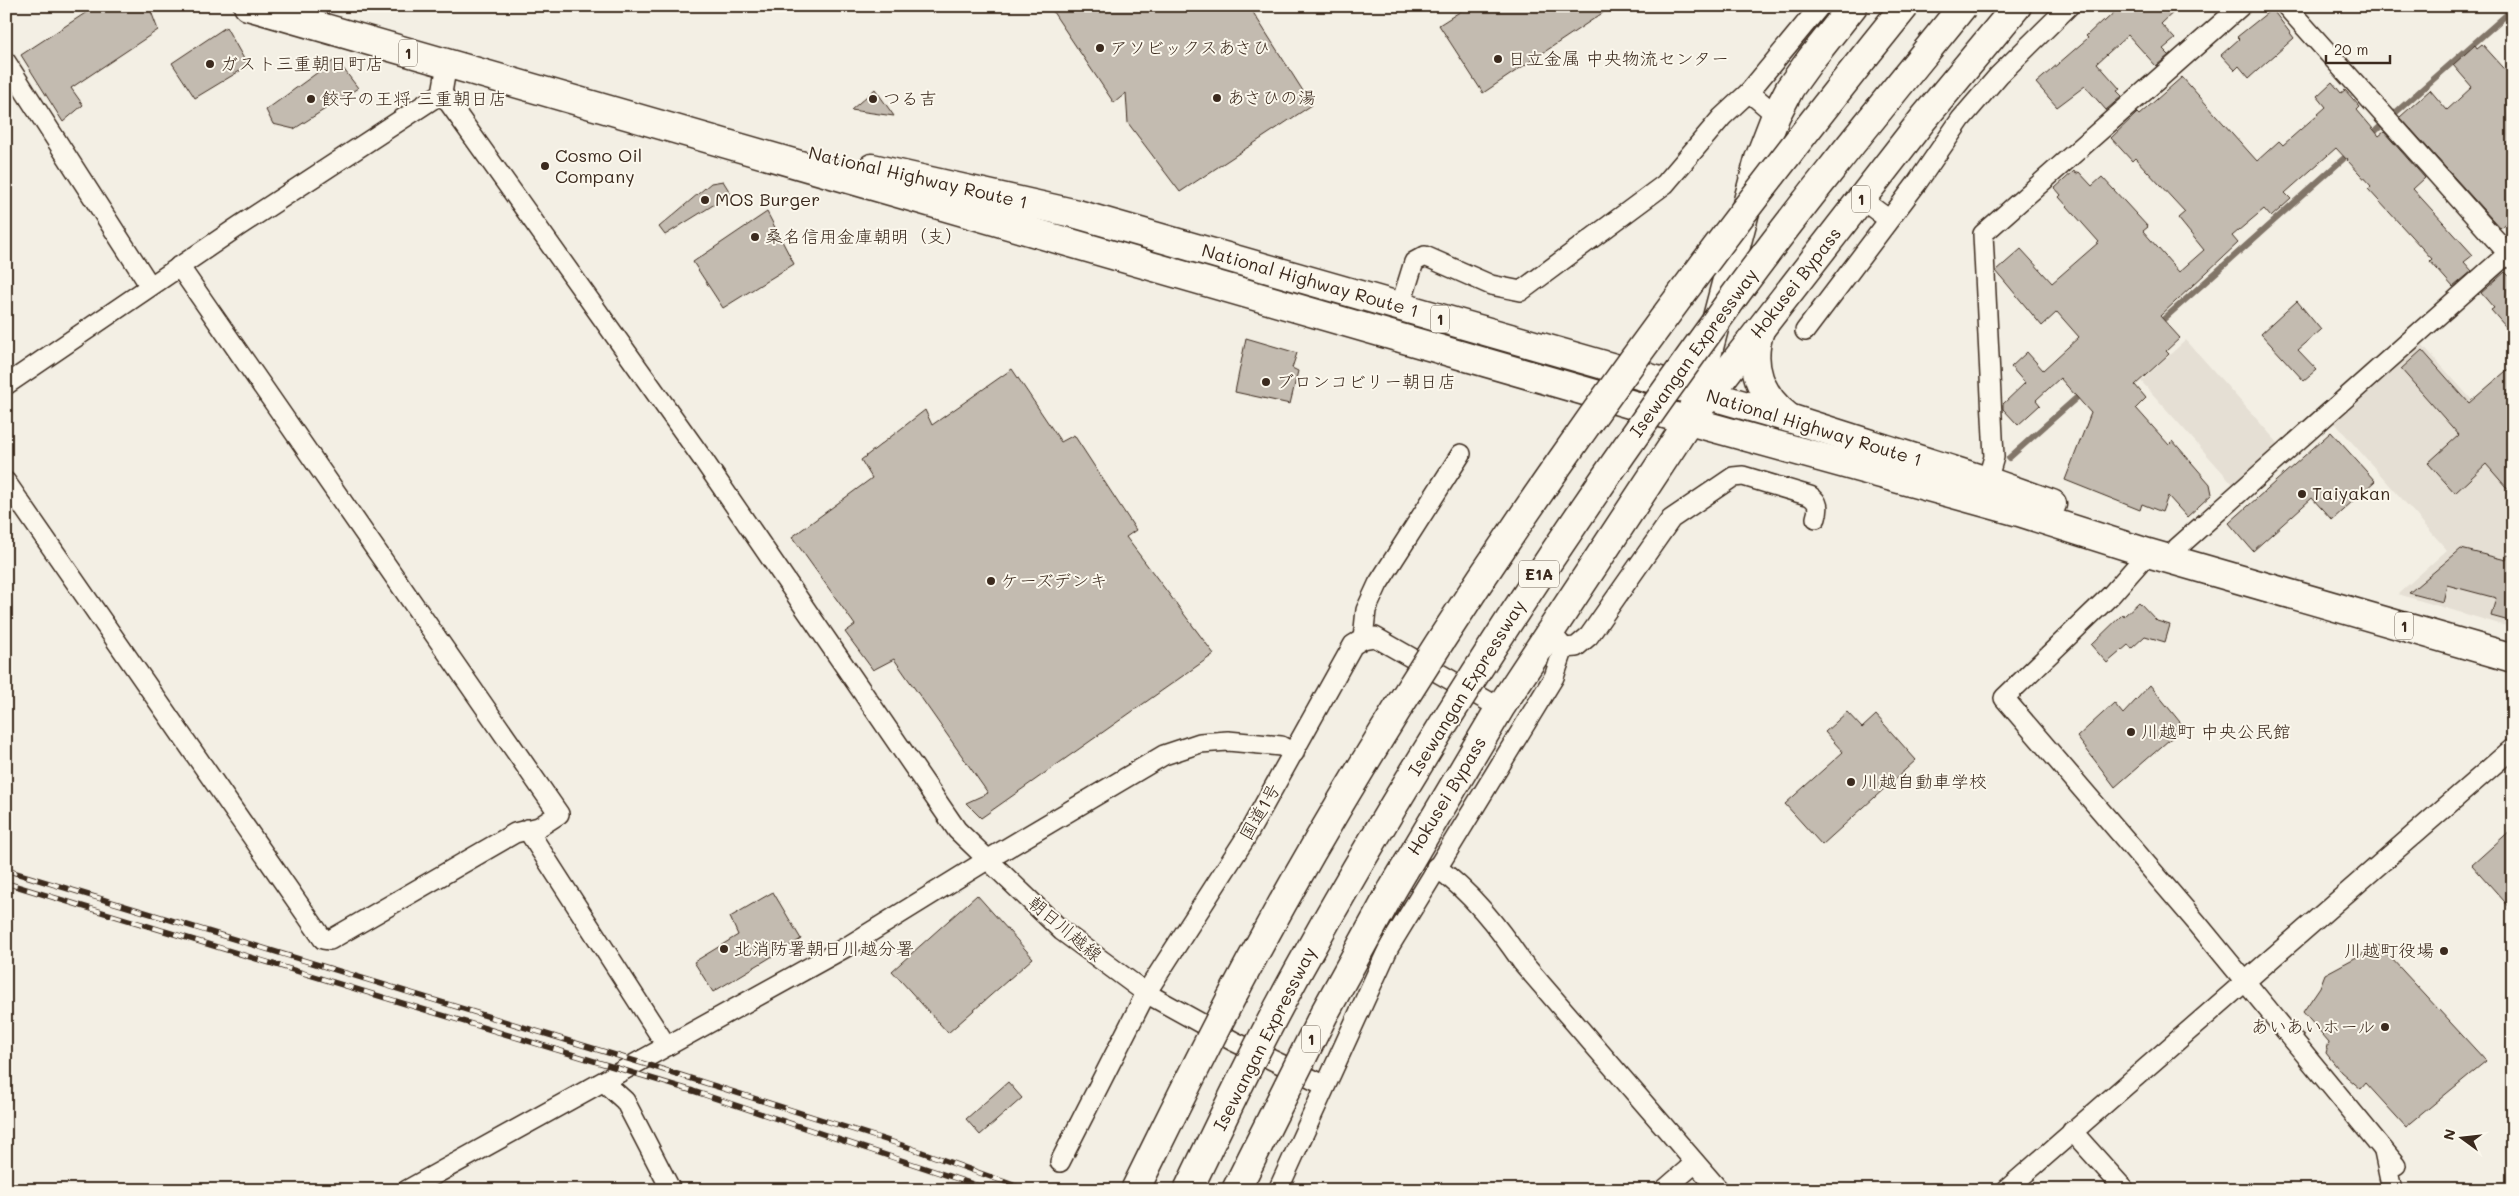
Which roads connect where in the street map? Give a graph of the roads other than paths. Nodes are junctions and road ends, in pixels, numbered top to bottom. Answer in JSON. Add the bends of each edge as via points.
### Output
{"nodes":[{"id":1,"x":248,"y":6,"type":"edge"},
{"id":2,"x":1820,"y":6,"type":"edge"},
{"id":3,"x":1854,"y":6,"type":"edge"},
{"id":4,"x":1905,"y":6,"type":"edge"},
{"id":5,"x":1963,"y":6,"type":"edge"},
{"id":6,"x":2017,"y":6,"type":"edge"},
{"id":7,"x":2069,"y":6,"type":"edge"},
{"id":8,"x":2241,"y":6,"type":"edge"},
{"id":9,"x":2286,"y":6,"type":"edge"},
{"id":10,"x":6,"y":62,"type":"edge"},
{"id":11,"x":447,"y":64,"type":"junction"},
{"id":12,"x":1749,"y":92,"type":"junction"},
{"id":13,"x":442,"y":93,"type":"junction"},
{"id":14,"x":569,"y":98,"type":"junction"},
{"id":15,"x":1776,"y":115,"type":"junction"},
{"id":16,"x":1861,"y":198,"type":"junction"},
{"id":17,"x":1888,"y":219,"type":"junction"},
{"id":18,"x":2511,"y":254,"type":"edge"},
{"id":19,"x":179,"y":266,"type":"junction"},
{"id":20,"x":150,"y":286,"type":"junction"},
{"id":21,"x":1400,"y":307,"type":"junction"},
{"id":22,"x":1761,"y":328,"type":"junction"},
{"id":23,"x":1805,"y":331,"type":"dead end"},
{"id":24,"x":6,"y":385,"type":"edge"},
{"id":25,"x":1703,"y":394,"type":"junction"},
{"id":26,"x":1789,"y":418,"type":"junction"},
{"id":27,"x":1689,"y":421,"type":"junction"},
{"id":28,"x":1461,"y":454,"type":"dead end"},
{"id":29,"x":1987,"y":481,"type":"junction"},
{"id":30,"x":6,"y":482,"type":"edge"},
{"id":31,"x":1816,"y":518,"type":"dead end"},
{"id":32,"x":2177,"y":548,"type":"junction"},
{"id":33,"x":2148,"y":553,"type":"junction"},
{"id":34,"x":2295,"y":594,"type":"junction"},
{"id":35,"x":1363,"y":639,"type":"junction"},
{"id":36,"x":1557,"y":639,"type":"junction"},
{"id":37,"x":2513,"y":658,"type":"edge"},
{"id":38,"x":1500,"y":708,"type":"junction"},
{"id":39,"x":2513,"y":748,"type":"edge"},
{"id":40,"x":1294,"y":754,"type":"junction"},
{"id":41,"x":527,"y":829,"type":"junction"},
{"id":42,"x":987,"y":860,"type":"junction"},
{"id":43,"x":1436,"y":867,"type":"junction"},
{"id":44,"x":2245,"y":983,"type":"junction"},
{"id":45,"x":1146,"y":993,"type":"junction"},
{"id":46,"x":666,"y":1045,"type":"junction"},
{"id":47,"x":604,"y":1082,"type":"junction"},
{"id":48,"x":1324,"y":1085,"type":"junction"},
{"id":49,"x":2072,"y":1131,"type":"junction"},
{"id":50,"x":2384,"y":1150,"type":"junction"},
{"id":51,"x":1060,"y":1162,"type":"dead end"},
{"id":52,"x":1695,"y":1163,"type":"junction"},
{"id":53,"x":2396,"y":1164,"type":"dead end"},
{"id":54,"x":407,"y":1190,"type":"edge"},
{"id":55,"x":671,"y":1190,"type":"edge"},
{"id":56,"x":1136,"y":1190,"type":"edge"},
{"id":57,"x":1188,"y":1190,"type":"edge"},
{"id":58,"x":1236,"y":1190,"type":"edge"},
{"id":59,"x":1278,"y":1190,"type":"edge"},
{"id":60,"x":1664,"y":1190,"type":"edge"},
{"id":61,"x":1719,"y":1190,"type":"edge"},
{"id":62,"x":2006,"y":1190,"type":"edge"},
{"id":63,"x":2125,"y":1190,"type":"edge"},
{"id":64,"x":2392,"y":1190,"type":"edge"}],
"edges":[{"from":1,"to":11,"type":"highway","name":"National Highway Route 1","number":"1"},
{"from":2,"to":12,"type":"street"},
{"from":3,"to":15,"type":"highway","name":"Hokusei Bypass","number":"1","via":[[1811,58]]},
{"from":4,"to":56,"type":"highway","number":"E1A","bridge":true,"via":[[1699,269],[1586,424],[1493,562],[1401,706],[1284,902],[1189,1079]]},
{"from":5,"to":57,"type":"highway","name":"Isewangan Expressway","number":"E1A","bridge":true,"via":[[1860,132],[1739,290],[1529,589],[1368,848],[1306,958]]},
{"from":6,"to":16,"type":"highway","name":"Hokusei Bypass","number":"1"},
{"from":7,"to":17,"type":"street","via":[[1999,75],[1961,119]]},
{"from":8,"to":29,"type":"street","via":[[1983,234],[1994,457]]},
{"from":9,"to":18,"type":"street"},
{"from":10,"to":20,"type":"street"},
{"from":11,"to":13,"type":"street"},
{"from":11,"to":14,"type":"highway","name":"National Highway Route 1","number":"1"},
{"from":12,"to":15,"type":"street"},
{"from":12,"to":21,"type":"street","via":[[1665,184],[1521,291],[1491,285],[1425,256],[1414,262]]},
{"from":13,"to":19,"type":"street"},
{"from":13,"to":42,"type":"street","name":"朝日川越線","via":[[702,458],[957,830]]},
{"from":14,"to":21,"type":"highway","name":"National Highway Route 1","number":"1","via":[[1076,214]]},
{"from":14,"to":27,"type":"highway","name":"National Highway Route 1","number":"1"},
{"from":15,"to":25,"type":"highway","name":"Hokusei Bypass","number":"1","via":[[1759,159]]},
{"from":16,"to":17,"type":"street"},
{"from":16,"to":22,"type":"highway","name":"Hokusei Bypass","number":"1"},
{"from":17,"to":23,"type":"street"},
{"from":18,"to":32,"type":"street"},
{"from":19,"to":20,"type":"street"},
{"from":19,"to":41,"type":"street","via":[[559,814],[539,827]]},
{"from":20,"to":24,"type":"street"},
{"from":21,"to":25,"type":"highway","name":"National Highway Route 1","number":"1"},
{"from":22,"to":25,"type":"highway","name":"Hokusei Bypass","number":"1"},
{"from":22,"to":26,"type":"highway","via":[[1754,359],[1757,373],[1767,397]]},
{"from":25,"to":26,"type":"highway","name":"National Highway Route 1","number":"1"},
{"from":25,"to":27,"type":"highway","name":"Hokusei Bypass","number":"1"},
{"from":26,"to":29,"type":"highway","name":"National Highway Route 1","number":"1"},
{"from":27,"to":33,"type":"highway","name":"National Highway Route 1","number":"1","via":[[2019,512]]},
{"from":27,"to":36,"type":"highway","name":"Hokusei Bypass","number":"1"},
{"from":28,"to":35,"type":"street","via":[[1378,584],[1366,610]]},
{"from":29,"to":32,"type":"highway","name":"National Highway Route 1","number":"1"},
{"from":30,"to":41,"type":"street","via":[[324,939],[330,940]]},
{"from":31,"to":36,"type":"street","via":[[1816,500],[1810,496],[1744,476],[1733,477],[1671,519],[1589,636],[1576,647]]},
{"from":32,"to":34,"type":"highway","name":"National Highway Route 1","number":"1"},
{"from":33,"to":34,"type":"highway","name":"National Highway Route 1","number":"1"},
{"from":33,"to":44,"type":"street","via":[[2111,594],[2004,698]]},
{"from":34,"to":37,"type":"highway","name":"National Highway Route 1","number":"1"},
{"from":35,"to":38,"type":"street","via":[[1375,637],[1386,642]]},
{"from":35,"to":40,"type":"street","name":"国道1号","via":[[1353,645],[1346,656]]},
{"from":36,"to":38,"type":"highway","name":"Hokusei Bypass","number":"1"},
{"from":36,"to":43,"type":"street","number":"1","via":[[1554,677]]},
{"from":38,"to":58,"type":"highway","name":"Hokusei Bypass","number":"1","bridge":true,"via":[[1391,892],[1324,1014]]},
{"from":39,"to":44,"type":"street"},
{"from":40,"to":42,"type":"street","via":[[1281,746],[1228,741],[1181,748]]},
{"from":40,"to":45,"type":"street","name":"国道1号","via":[[1245,839]]},
{"from":41,"to":46,"type":"street"},
{"from":42,"to":45,"type":"street","name":"朝日川越線","via":[[1062,931]]},
{"from":42,"to":46,"type":"street","via":[[848,946]]},
{"from":43,"to":48,"type":"street","number":"1","via":[[1389,947]]},
{"from":43,"to":52,"type":"street","via":[[1462,888],[1503,934],[1532,974]]},
{"from":44,"to":49,"type":"street"},
{"from":44,"to":50,"type":"street"},
{"from":45,"to":48,"type":"street","number":"1","via":[[1233,1041]]},
{"from":45,"to":51,"type":"street","name":"国道1号"},
{"from":46,"to":47,"type":"street"},
{"from":47,"to":54,"type":"street"},
{"from":47,"to":55,"type":"street","via":[[625,1102]]},
{"from":48,"to":59,"type":"street","number":"1"},
{"from":49,"to":62,"type":"street"},
{"from":49,"to":63,"type":"street"},
{"from":50,"to":53,"type":"street"},
{"from":50,"to":64,"type":"street"},
{"from":52,"to":60,"type":"street"},
{"from":52,"to":61,"type":"street"}]}
